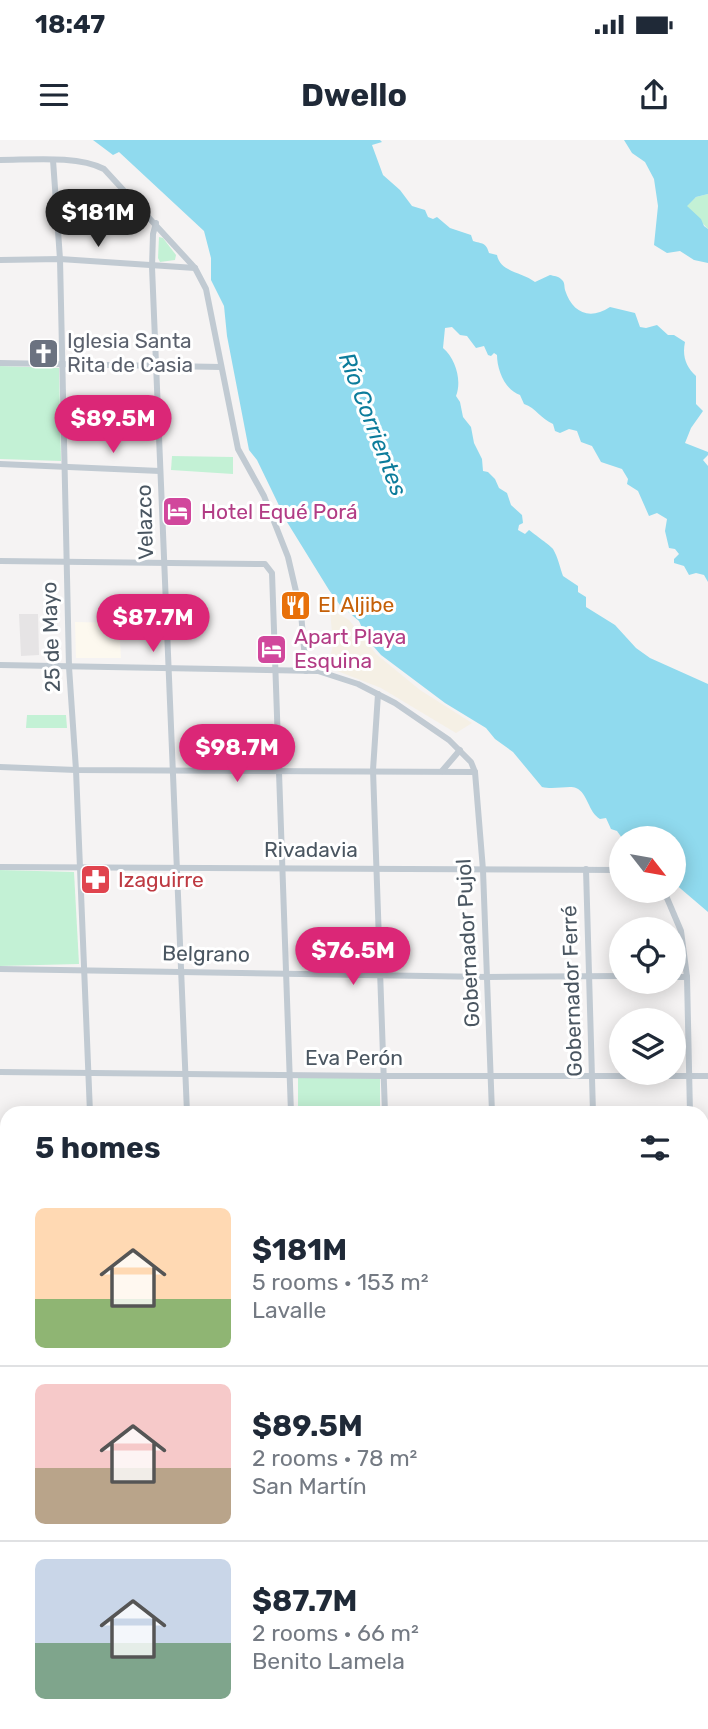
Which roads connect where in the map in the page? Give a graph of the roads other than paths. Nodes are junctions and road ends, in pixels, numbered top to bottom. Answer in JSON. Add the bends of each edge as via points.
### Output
{"nodes":[{"id":1,"x":0,"y":160,"type":"edge"},
{"id":2,"x":53,"y":160,"type":"junction"},
{"id":3,"x":156,"y":223,"type":"junction"},
{"id":4,"x":60,"y":259,"type":"junction"},
{"id":5,"x":0,"y":260,"type":"edge"},
{"id":6,"x":152,"y":267,"type":"junction"},
{"id":7,"x":195,"y":268,"type":"junction"},
{"id":8,"x":0,"y":363,"type":"edge"},
{"id":9,"x":63,"y":364,"type":"junction"},
{"id":10,"x":156,"y":366,"type":"junction"},
{"id":11,"x":221,"y":367,"type":"junction"},
{"id":12,"x":0,"y":464,"type":"edge"},
{"id":13,"x":63,"y":467,"type":"junction"},
{"id":14,"x":160,"y":471,"type":"junction"},
{"id":15,"x":0,"y":561,"type":"edge"},
{"id":16,"x":66,"y":563,"type":"junction"},
{"id":17,"x":164,"y":564,"type":"junction"},
{"id":18,"x":0,"y":664,"type":"edge"},
{"id":19,"x":69,"y":667,"type":"junction"},
{"id":20,"x":168,"y":668,"type":"junction"},
{"id":21,"x":276,"y":669,"type":"junction"},
{"id":22,"x":306,"y":671,"type":"junction"},
{"id":23,"x":378,"y":694,"type":"junction"},
{"id":24,"x":460,"y":750,"type":"junction"},
{"id":25,"x":0,"y":767,"type":"edge"},
{"id":26,"x":76,"y":770,"type":"junction"},
{"id":27,"x":173,"y":770,"type":"junction"},
{"id":28,"x":373,"y":770,"type":"junction"},
{"id":29,"x":279,"y":771,"type":"junction"},
{"id":30,"x":442,"y":771,"type":"junction"},
{"id":31,"x":475,"y":772,"type":"junction"},
{"id":32,"x":0,"y":867,"type":"edge"},
{"id":33,"x":80,"y":867,"type":"junction"},
{"id":34,"x":177,"y":867,"type":"junction"},
{"id":35,"x":282,"y":867,"type":"junction"},
{"id":36,"x":376,"y":868,"type":"junction"},
{"id":37,"x":586,"y":869,"type":"junction"},
{"id":38,"x":483,"y":870,"type":"junction"},
{"id":39,"x":609,"y":870,"type":"edge"},
{"id":40,"x":669,"y":903,"type":"edge"},
{"id":41,"x":0,"y":969,"type":"edge"},
{"id":42,"x":85,"y":970,"type":"junction"},
{"id":43,"x":181,"y":971,"type":"junction"},
{"id":44,"x":286,"y":972,"type":"junction"},
{"id":45,"x":380,"y":974,"type":"junction"},
{"id":46,"x":589,"y":976,"type":"junction"},
{"id":47,"x":609,"y":976,"type":"edge"},
{"id":48,"x":488,"y":977,"type":"junction"},
{"id":49,"x":687,"y":977,"type":"joint"},
{"id":50,"x":0,"y":1072,"type":"edge"},
{"id":51,"x":90,"y":1074,"type":"junction"},
{"id":52,"x":185,"y":1074,"type":"junction"},
{"id":53,"x":290,"y":1075,"type":"junction"},
{"id":54,"x":491,"y":1075,"type":"junction"},
{"id":55,"x":592,"y":1075,"type":"junction"},
{"id":56,"x":688,"y":1075,"type":"junction"},
{"id":57,"x":384,"y":1076,"type":"junction"},
{"id":58,"x":708,"y":1076,"type":"edge"},
{"id":59,"x":90,"y":1106,"type":"edge"},
{"id":60,"x":187,"y":1106,"type":"edge"},
{"id":61,"x":291,"y":1106,"type":"edge"},
{"id":62,"x":385,"y":1106,"type":"edge"},
{"id":63,"x":492,"y":1106,"type":"edge"},
{"id":64,"x":593,"y":1106,"type":"edge"},
{"id":65,"x":690,"y":1106,"type":"edge"}],
"edges":[{"from":1,"to":2,"type":"street"},
{"from":2,"to":3,"type":"street","via":[[104,169]]},
{"from":2,"to":4,"type":"street","name":"25 de Mayo"},
{"from":3,"to":6,"type":"street","name":"Velazco"},
{"from":3,"to":7,"type":"street"},
{"from":4,"to":5,"type":"street"},
{"from":4,"to":6,"type":"street"},
{"from":4,"to":9,"type":"street","name":"25 de Mayo"},
{"from":6,"to":7,"type":"street"},
{"from":6,"to":10,"type":"street","name":"Velazco"},
{"from":7,"to":11,"type":"street","via":[[210,303]]},
{"from":8,"to":9,"type":"street"},
{"from":9,"to":10,"type":"street"},
{"from":9,"to":13,"type":"street","name":"25 de Mayo"},
{"from":10,"to":11,"type":"street"},
{"from":10,"to":14,"type":"street","name":"Velazco"},
{"from":11,"to":22,"type":"street","via":[[239,449],[288,557],[301,613]]},
{"from":12,"to":13,"type":"street"},
{"from":13,"to":14,"type":"street"},
{"from":13,"to":16,"type":"street","name":"25 de Mayo"},
{"from":14,"to":17,"type":"street","name":"Velazco"},
{"from":15,"to":16,"type":"street"},
{"from":16,"to":17,"type":"street"},
{"from":16,"to":19,"type":"street","name":"25 de Mayo"},
{"from":17,"to":20,"type":"street","name":"Velazco"},
{"from":17,"to":21,"type":"street","via":[[269,567]]},
{"from":18,"to":19,"type":"street"},
{"from":19,"to":20,"type":"street"},
{"from":19,"to":26,"type":"street","name":"25 de Mayo"},
{"from":20,"to":21,"type":"street"},
{"from":20,"to":27,"type":"street","name":"Velazco"},
{"from":21,"to":22,"type":"street"},
{"from":21,"to":29,"type":"street"},
{"from":22,"to":23,"type":"street","via":[[337,676]]},
{"from":23,"to":24,"type":"street"},
{"from":23,"to":28,"type":"street"},
{"from":24,"to":30,"type":"street"},
{"from":24,"to":31,"type":"street"},
{"from":25,"to":26,"type":"street"},
{"from":26,"to":27,"type":"street"},
{"from":26,"to":33,"type":"street","name":"25 de Mayo"},
{"from":27,"to":29,"type":"street"},
{"from":27,"to":34,"type":"street","name":"Velazco"},
{"from":28,"to":29,"type":"street"},
{"from":28,"to":30,"type":"street"},
{"from":28,"to":36,"type":"street"},
{"from":29,"to":35,"type":"street"},
{"from":30,"to":31,"type":"street"},
{"from":31,"to":38,"type":"street","name":"Gobernador Pujol"},
{"from":32,"to":33,"type":"street","name":"Rivadavia"},
{"from":33,"to":34,"type":"street","name":"Rivadavia"},
{"from":33,"to":42,"type":"street","name":"25 de Mayo"},
{"from":34,"to":35,"type":"street","name":"Rivadavia"},
{"from":34,"to":43,"type":"street","name":"Velazco"},
{"from":35,"to":36,"type":"street","name":"Rivadavia"},
{"from":35,"to":44,"type":"street"},
{"from":36,"to":38,"type":"street","name":"Rivadavia"},
{"from":36,"to":45,"type":"street"},
{"from":37,"to":38,"type":"street","name":"Rivadavia"},
{"from":37,"to":39,"type":"street","name":"Rivadavia"},
{"from":37,"to":46,"type":"street","name":"Gobernador Ferré"},
{"from":38,"to":48,"type":"street","name":"Gobernador Pujol"},
{"from":40,"to":49,"type":"street","via":[[681,931]]},
{"from":41,"to":42,"type":"street","name":"Belgrano"},
{"from":42,"to":43,"type":"street","name":"Belgrano"},
{"from":42,"to":51,"type":"street","name":"25 de Mayo"},
{"from":43,"to":44,"type":"street","name":"Belgrano"},
{"from":43,"to":52,"type":"street","name":"Velazco"},
{"from":44,"to":45,"type":"street","name":"Belgrano"},
{"from":44,"to":53,"type":"street"},
{"from":45,"to":48,"type":"street","name":"Belgrano"},
{"from":45,"to":57,"type":"street"},
{"from":46,"to":47,"type":"street","name":"Belgrano"},
{"from":46,"to":48,"type":"street","name":"Belgrano"},
{"from":46,"to":55,"type":"street","name":"Gobernador Ferré"},
{"from":48,"to":54,"type":"street","name":"Gobernador Pujol"},
{"from":49,"to":56,"type":"street"},
{"from":50,"to":51,"type":"street","name":"Eva Perón"},
{"from":51,"to":52,"type":"street","name":"Eva Perón"},
{"from":51,"to":59,"type":"street","name":"25 de Mayo"},
{"from":52,"to":53,"type":"street","name":"Eva Perón"},
{"from":52,"to":60,"type":"street","name":"Velazco"},
{"from":53,"to":57,"type":"street","name":"Eva Perón"},
{"from":53,"to":61,"type":"street"},
{"from":54,"to":55,"type":"street","name":"Eva Perón"},
{"from":54,"to":57,"type":"street","name":"Eva Perón"},
{"from":54,"to":63,"type":"street","name":"Gobernador Pujol"},
{"from":55,"to":56,"type":"street","name":"Eva Perón"},
{"from":55,"to":64,"type":"street","name":"Gobernador Ferré"},
{"from":56,"to":58,"type":"street","name":"Eva Perón"},
{"from":56,"to":65,"type":"street"},
{"from":57,"to":62,"type":"street"}]}
